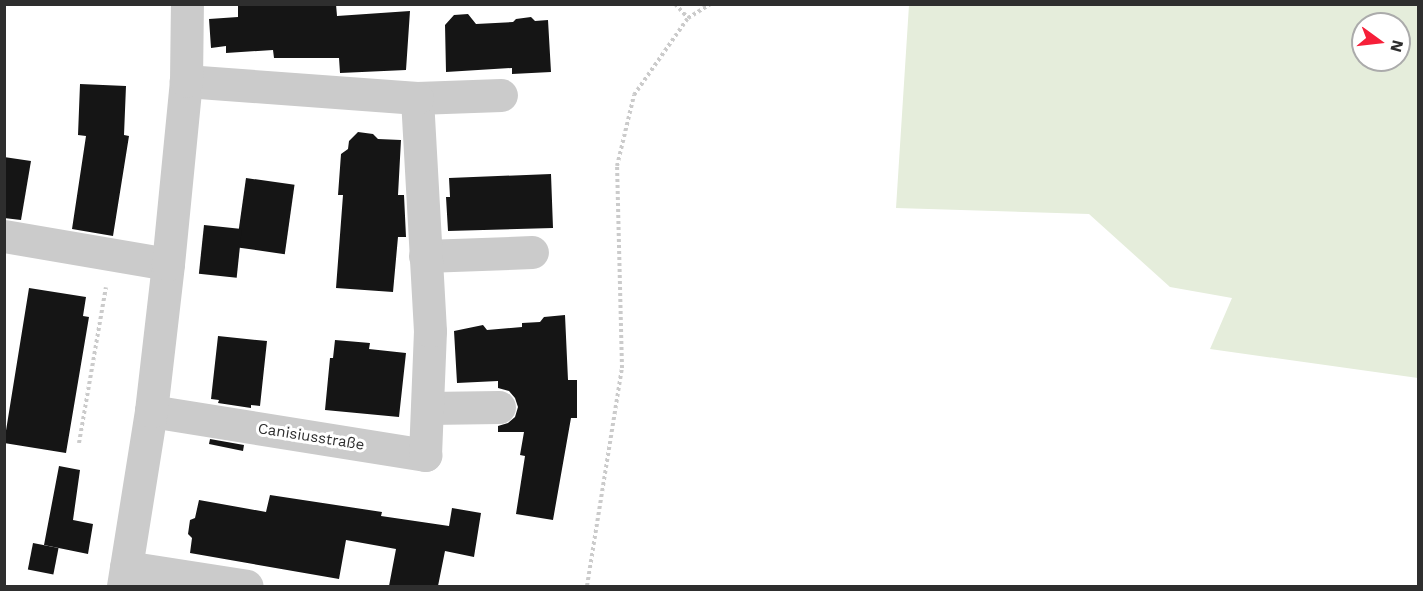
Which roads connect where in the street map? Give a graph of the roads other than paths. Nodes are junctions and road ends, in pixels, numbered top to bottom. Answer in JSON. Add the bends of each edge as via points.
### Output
{"nodes":[{"id":1,"x":187,"y":4,"type":"edge"},
{"id":2,"x":186,"y":81,"type":"junction"},
{"id":3,"x":501,"y":95,"type":"dead end"},
{"id":4,"x":417,"y":98,"type":"junction"},
{"id":5,"x":4,"y":236,"type":"edge"},
{"id":6,"x":532,"y":252,"type":"dead end"},
{"id":7,"x":425,"y":256,"type":"junction"},
{"id":8,"x":168,"y":264,"type":"junction"},
{"id":9,"x":499,"y":406,"type":"dead end"},
{"id":10,"x":428,"y":408,"type":"junction"},
{"id":11,"x":151,"y":411,"type":"junction"},
{"id":12,"x":125,"y":577,"type":"edge"},
{"id":13,"x":247,"y":586,"type":"edge"}],
"edges":[{"from":1,"to":2,"type":"street"},
{"from":2,"to":4,"type":"street"},
{"from":2,"to":8,"type":"street"},
{"from":3,"to":4,"type":"street"},
{"from":4,"to":7,"type":"street","name":"Canisiusstraße"},
{"from":5,"to":8,"type":"street"},
{"from":6,"to":7,"type":"street"},
{"from":7,"to":10,"type":"street","name":"Canisiusstraße","via":[[430,331]]},
{"from":8,"to":11,"type":"street"},
{"from":9,"to":10,"type":"street"},
{"from":10,"to":11,"type":"street","name":"Canisiusstraße","via":[[424,455]]},
{"from":11,"to":12,"type":"street"},
{"from":12,"to":13,"type":"street"}]}
